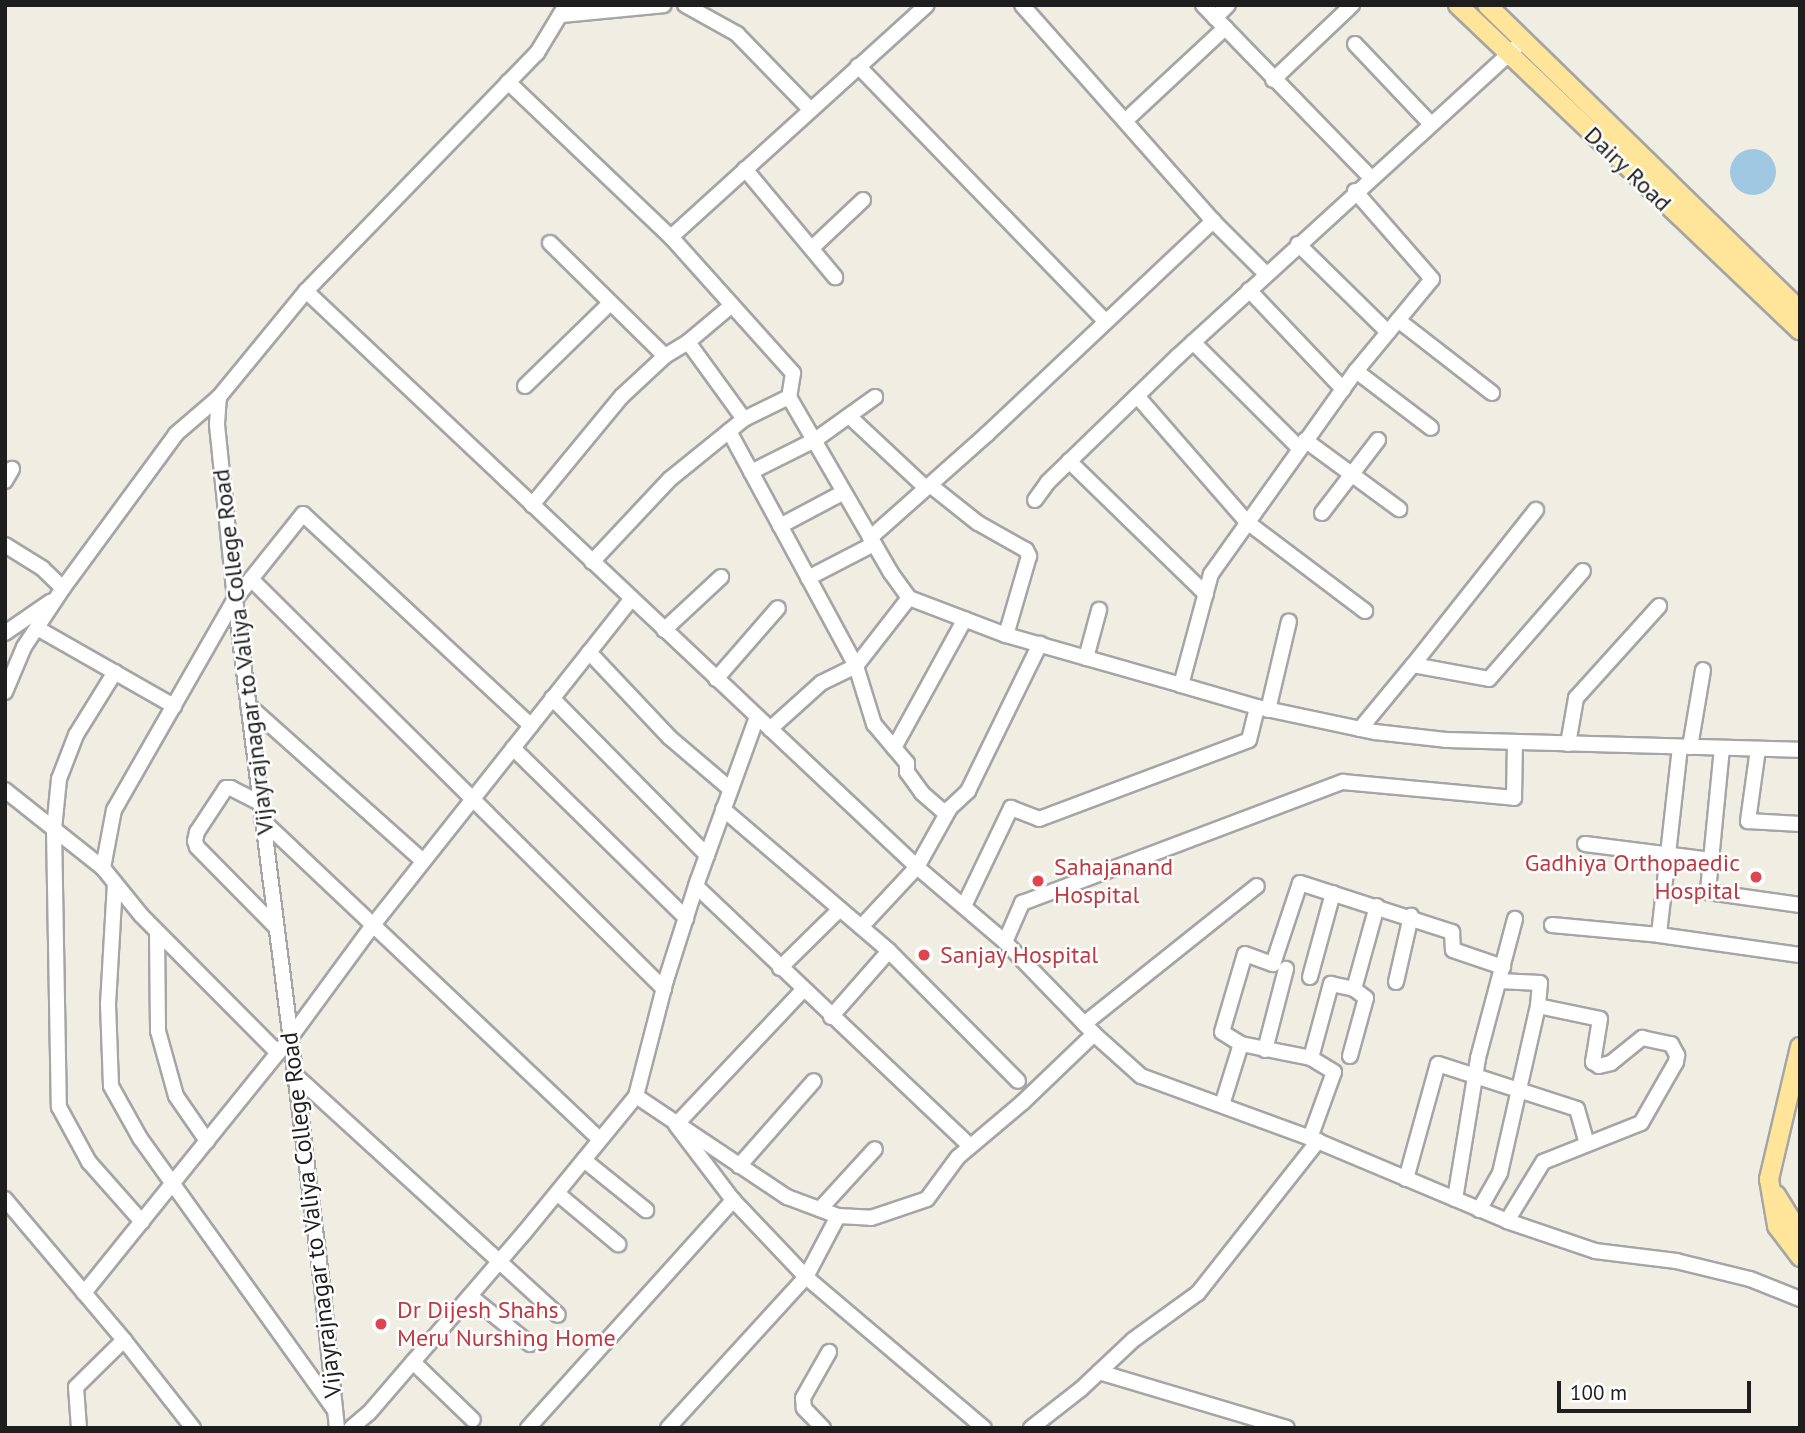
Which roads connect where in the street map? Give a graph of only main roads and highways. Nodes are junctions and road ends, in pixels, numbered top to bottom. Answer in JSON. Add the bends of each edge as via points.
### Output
{"nodes":[{"id":1,"x":1458,"y":5,"type":"edge"},
{"id":2,"x":1487,"y":5,"type":"edge"},
{"id":3,"x":1800,"y":310,"type":"edge"},
{"id":4,"x":1800,"y":331,"type":"edge"},
{"id":5,"x":1800,"y":1047,"type":"edge"},
{"id":6,"x":1769,"y":1180,"type":"junction"},
{"id":7,"x":1800,"y":1234,"type":"edge"},
{"id":8,"x":1800,"y":1257,"type":"edge"}],
"edges":[{"from":1,"to":4,"type":"main road","name":"Dairy Road"},
{"from":2,"to":3,"type":"main road","name":"Dairy Road"},
{"from":5,"to":6,"type":"main road"},
{"from":6,"to":7,"type":"main road"},
{"from":6,"to":8,"type":"main road","via":[[1777,1226]]}]}
